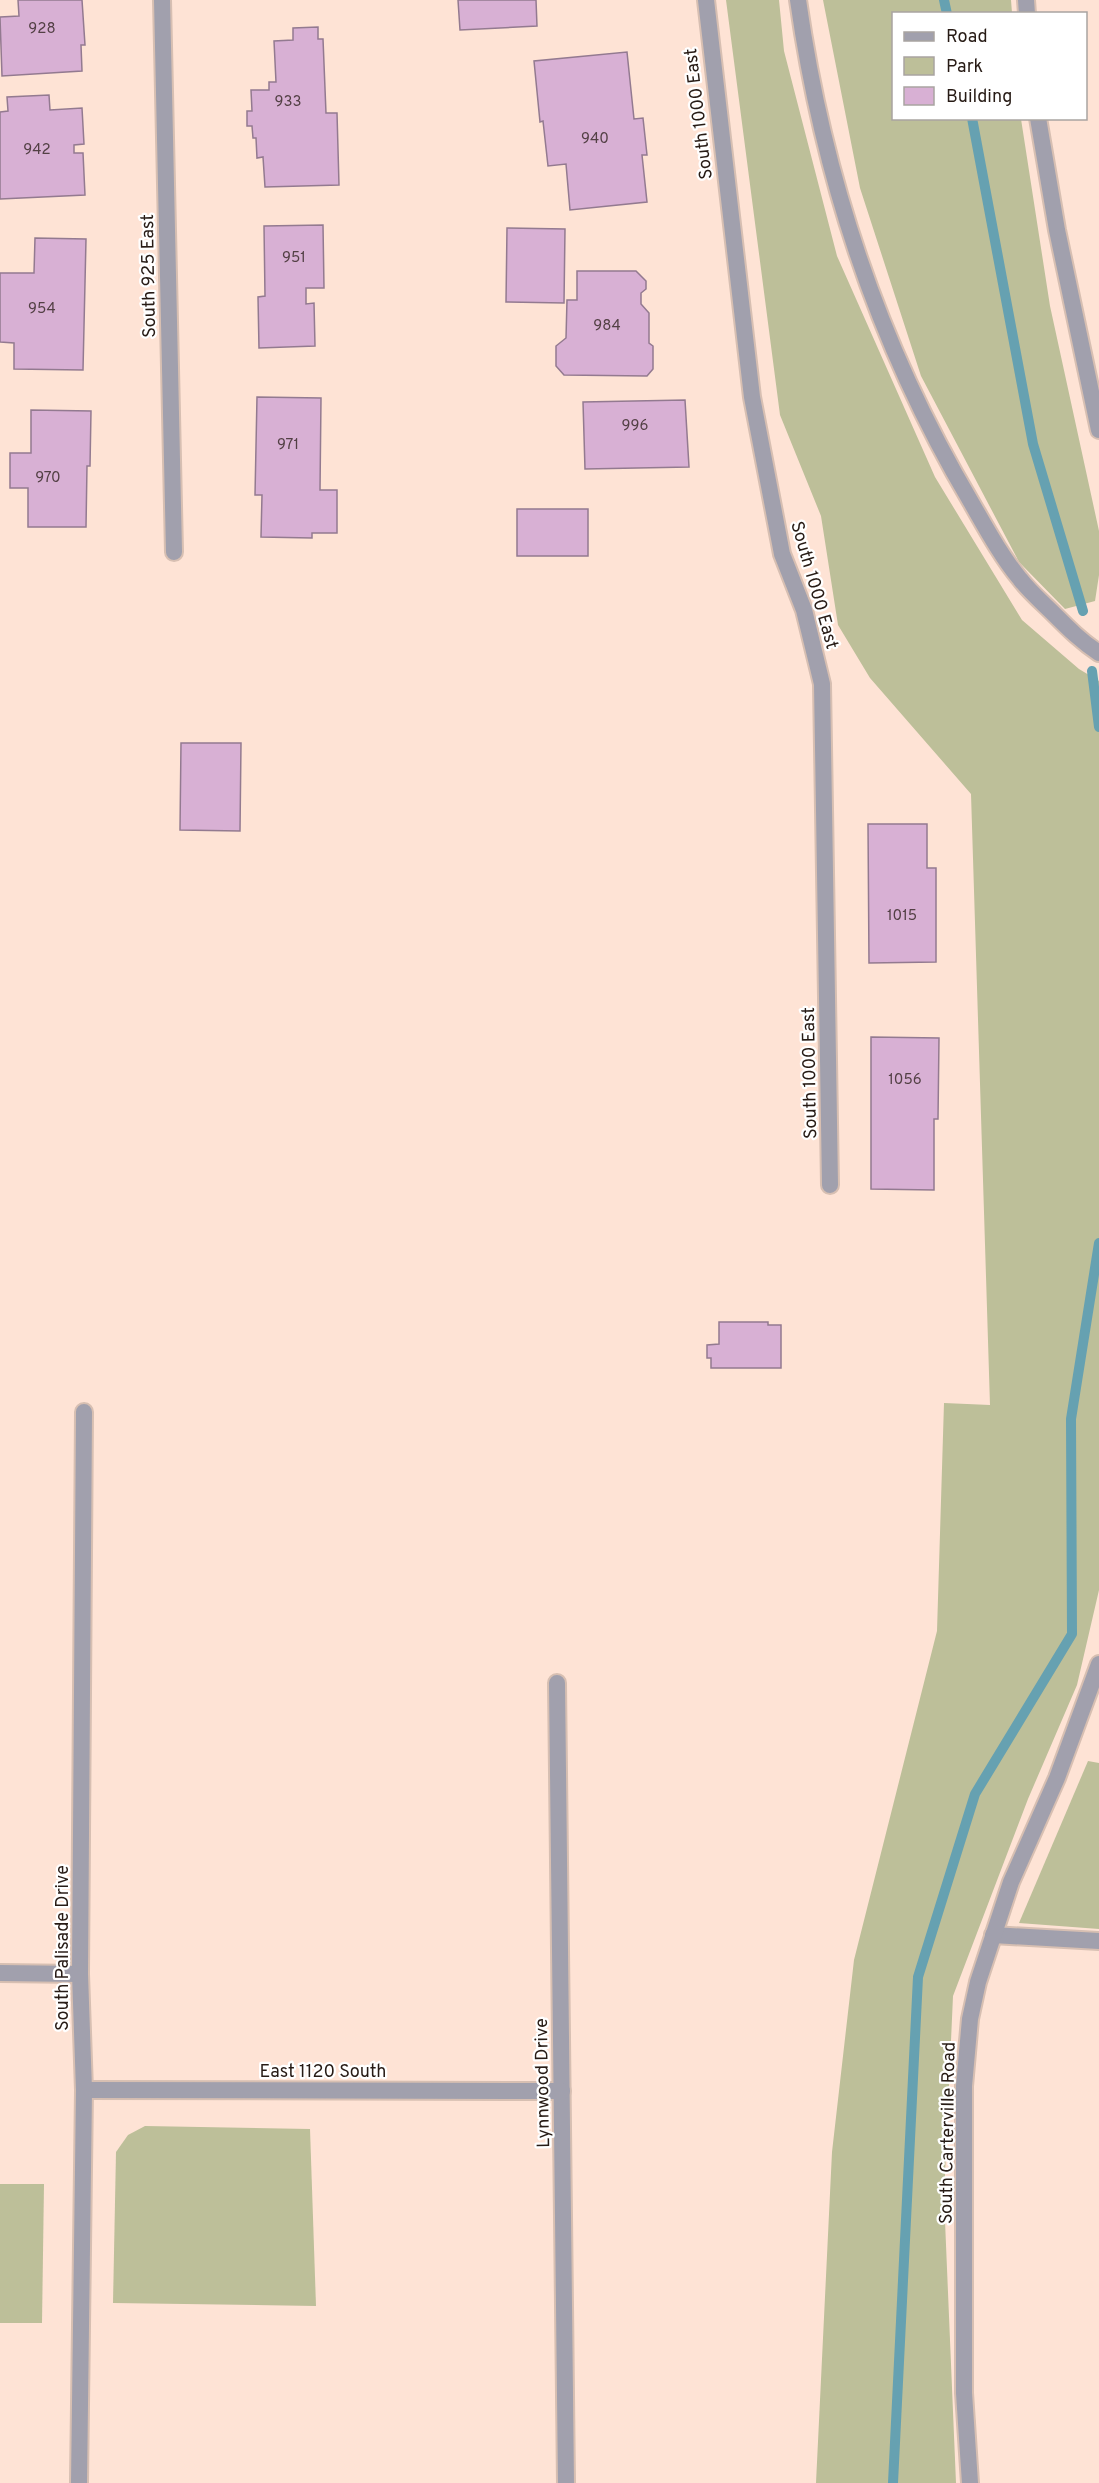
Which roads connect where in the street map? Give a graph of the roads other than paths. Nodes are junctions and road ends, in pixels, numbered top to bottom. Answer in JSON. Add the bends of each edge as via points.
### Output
{"nodes":[{"id":1,"x":162,"y":0,"type":"edge"},
{"id":2,"x":706,"y":0,"type":"edge"},
{"id":3,"x":798,"y":0,"type":"edge"},
{"id":4,"x":1038,"y":120,"type":"edge"},
{"id":5,"x":1099,"y":430,"type":"edge"},
{"id":6,"x":174,"y":552,"type":"dead end"},
{"id":7,"x":1099,"y":653,"type":"edge"},
{"id":8,"x":830,"y":1185,"type":"dead end"},
{"id":9,"x":84,"y":1412,"type":"dead end"},
{"id":10,"x":1099,"y":1664,"type":"edge"},
{"id":11,"x":557,"y":1683,"type":"dead end"},
{"id":12,"x":993,"y":1935,"type":"junction"},
{"id":13,"x":1099,"y":1941,"type":"edge"},
{"id":14,"x":0,"y":1974,"type":"edge"},
{"id":15,"x":80,"y":1974,"type":"junction"},
{"id":16,"x":84,"y":2090,"type":"junction"},
{"id":17,"x":562,"y":2091,"type":"junction"},
{"id":18,"x":79,"y":2483,"type":"edge"},
{"id":19,"x":566,"y":2483,"type":"edge"},
{"id":20,"x":970,"y":2483,"type":"edge"}],
"edges":[{"from":1,"to":6,"type":"street","name":"South 925 East"},
{"from":2,"to":8,"type":"street","name":"South 1000 East","via":[[752,397],[782,554],[804,610],[822,684]]},
{"from":3,"to":7,"type":"street","via":[[828,158],[873,300],[914,396],[953,471],[1019,579],[1083,643]]},
{"from":4,"to":5,"type":"street"},
{"from":9,"to":15,"type":"street","name":"South Palisade Drive"},
{"from":10,"to":12,"type":"street","name":"South Carterville Road"},
{"from":11,"to":17,"type":"street","name":"Lynnwood Drive"},
{"from":12,"to":13,"type":"street"},
{"from":12,"to":20,"type":"street","name":"South Carterville Road","via":[[970,2019],[964,2086],[964,2393]]},
{"from":14,"to":15,"type":"street"},
{"from":15,"to":16,"type":"street","name":"South Palisade Drive"},
{"from":16,"to":17,"type":"street","name":"East 1120 South"},
{"from":16,"to":18,"type":"street","name":"South Palisade Drive"},
{"from":17,"to":19,"type":"street","name":"Lynnwood Drive"}]}
